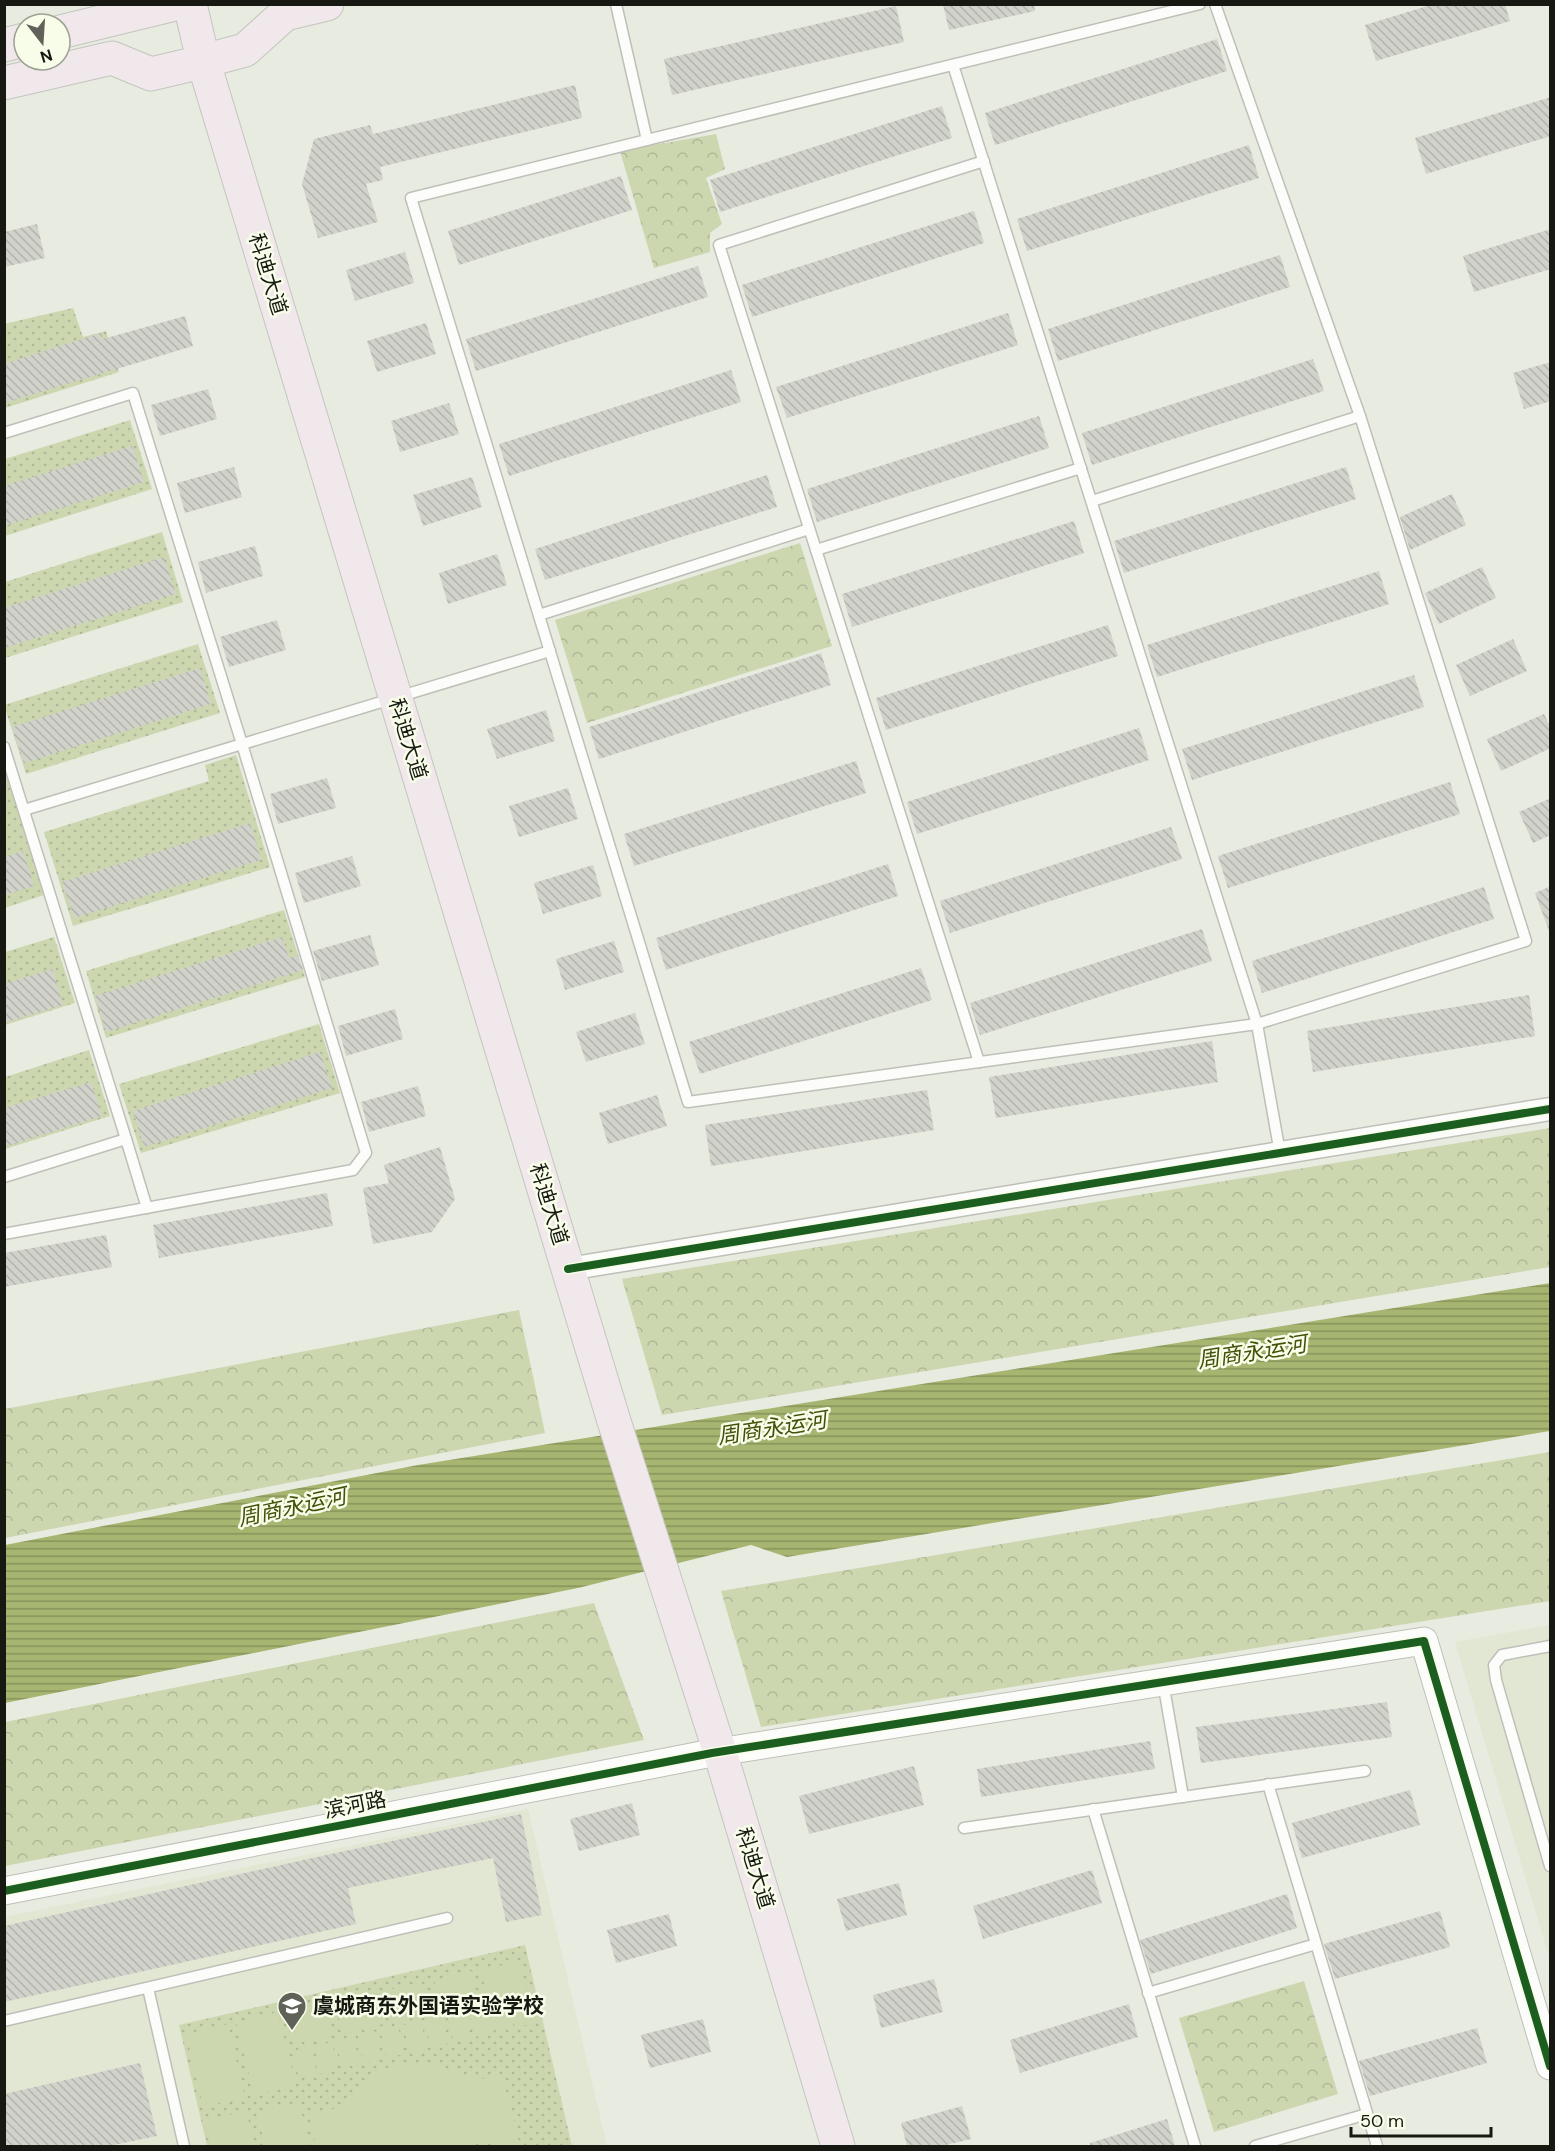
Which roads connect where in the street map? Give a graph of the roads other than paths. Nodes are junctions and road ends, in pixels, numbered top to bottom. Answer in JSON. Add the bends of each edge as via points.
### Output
{"nodes":[{"id":1,"x":190,"y":4,"type":"edge"},
{"id":2,"x":327,"y":4,"type":"edge"},
{"id":3,"x":616,"y":4,"type":"edge"},
{"id":4,"x":1200,"y":4,"type":"edge"},
{"id":5,"x":1215,"y":4,"type":"edge"},
{"id":6,"x":175,"y":5,"type":"edge"},
{"id":7,"x":72,"y":29,"type":"edge"},
{"id":8,"x":196,"y":62,"type":"junction"},
{"id":9,"x":953,"y":65,"type":"junction"},
{"id":10,"x":4,"y":83,"type":"edge"},
{"id":11,"x":647,"y":140,"type":"junction"},
{"id":12,"x":984,"y":161,"type":"junction"},
{"id":13,"x":1360,"y":416,"type":"junction"},
{"id":14,"x":4,"y":433,"type":"edge"},
{"id":15,"x":1081,"y":468,"type":"junction"},
{"id":16,"x":1092,"y":501,"type":"junction"},
{"id":17,"x":809,"y":530,"type":"junction"},
{"id":18,"x":816,"y":550,"type":"junction"},
{"id":19,"x":539,"y":615,"type":"junction"},
{"id":20,"x":550,"y":651,"type":"junction"},
{"id":21,"x":389,"y":700,"type":"junction"},
{"id":22,"x":243,"y":744,"type":"junction"},
{"id":23,"x":4,"y":747,"type":"edge"},
{"id":24,"x":24,"y":810,"type":"junction"},
{"id":25,"x":1257,"y":1024,"type":"junction"},
{"id":26,"x":979,"y":1062,"type":"junction"},
{"id":27,"x":1551,"y":1109,"type":"edge"},
{"id":28,"x":126,"y":1139,"type":"junction"},
{"id":29,"x":1280,"y":1153,"type":"junction"},
{"id":30,"x":4,"y":1177,"type":"edge"},
{"id":31,"x":147,"y":1208,"type":"junction"},
{"id":32,"x":4,"y":1234,"type":"edge"},
{"id":33,"x":568,"y":1269,"type":"junction"},
{"id":34,"x":607,"y":1420,"type":"junction"},
{"id":35,"x":1551,"y":1646,"type":"edge"},
{"id":36,"x":1163,"y":1682,"type":"junction"},
{"id":37,"x":711,"y":1753,"type":"junction"},
{"id":38,"x":1365,"y":1771,"type":"dead end"},
{"id":39,"x":1268,"y":1784,"type":"junction"},
{"id":40,"x":1184,"y":1797,"type":"junction"},
{"id":41,"x":1093,"y":1809,"type":"junction"},
{"id":42,"x":964,"y":1828,"type":"dead end"},
{"id":43,"x":1551,"y":1866,"type":"edge"},
{"id":44,"x":4,"y":1892,"type":"edge"},
{"id":45,"x":447,"y":1918,"type":"dead end"},
{"id":46,"x":1316,"y":1944,"type":"junction"},
{"id":47,"x":148,"y":1988,"type":"junction"},
{"id":48,"x":1148,"y":1993,"type":"junction"},
{"id":49,"x":4,"y":2021,"type":"edge"},
{"id":50,"x":1551,"y":2066,"type":"edge"},
{"id":51,"x":1367,"y":2114,"type":"junction"},
{"id":52,"x":184,"y":2146,"type":"edge"},
{"id":53,"x":817,"y":2146,"type":"edge"},
{"id":54,"x":838,"y":2146,"type":"edge"},
{"id":55,"x":1195,"y":2146,"type":"edge"},
{"id":56,"x":1255,"y":2146,"type":"edge"},
{"id":57,"x":1377,"y":2146,"type":"edge"}],
"edges":[{"from":1,"to":8,"type":"main road"},
{"from":2,"to":8,"type":"main road","via":[[285,14],[245,50]]},
{"from":3,"to":11,"type":"lane"},
{"from":4,"to":9,"type":"lane"},
{"from":5,"to":13,"type":"lane"},
{"from":6,"to":7,"type":"main road"},
{"from":6,"to":8,"type":"main road"},
{"from":8,"to":10,"type":"main road","via":[[151,74],[112,58]]},
{"from":8,"to":21,"type":"main road","name":"科迪大道"},
{"from":9,"to":11,"type":"lane"},
{"from":9,"to":12,"type":"lane"},
{"from":11,"to":19,"type":"lane","via":[[411,198]]},
{"from":12,"to":15,"type":"lane"},
{"from":12,"to":17,"type":"lane","via":[[719,245]]},
{"from":13,"to":16,"type":"lane"},
{"from":13,"to":25,"type":"lane","via":[[1526,941]]},
{"from":14,"to":22,"type":"lane","via":[[133,393]]},
{"from":15,"to":16,"type":"lane"},
{"from":15,"to":18,"type":"lane"},
{"from":16,"to":25,"type":"lane"},
{"from":17,"to":18,"type":"lane"},
{"from":17,"to":19,"type":"lane"},
{"from":18,"to":26,"type":"lane"},
{"from":19,"to":20,"type":"lane"},
{"from":20,"to":21,"type":"lane"},
{"from":20,"to":26,"type":"lane","via":[[688,1102]]},
{"from":21,"to":22,"type":"lane"},
{"from":21,"to":33,"type":"main road","name":"科迪大道"},
{"from":21,"to":34,"type":"main road","name":"科迪大道"},
{"from":22,"to":24,"type":"lane"},
{"from":22,"to":31,"type":"lane","via":[[366,1153],[353,1170]]},
{"from":23,"to":24,"type":"lane"},
{"from":24,"to":28,"type":"lane"},
{"from":25,"to":26,"type":"lane"},
{"from":25,"to":29,"type":"lane"},
{"from":27,"to":29,"type":"street"},
{"from":28,"to":30,"type":"lane"},
{"from":28,"to":31,"type":"lane"},
{"from":29,"to":33,"type":"street"},
{"from":31,"to":32,"type":"lane"},
{"from":33,"to":34,"type":"main road","name":"科迪大道"},
{"from":34,"to":37,"type":"main road","name":"科迪大道"},
{"from":35,"to":43,"type":"lane","via":[[1502,1655],[1494,1665]]},
{"from":36,"to":37,"type":"street","name":"滨河路"},
{"from":36,"to":40,"type":"lane"},
{"from":36,"to":50,"type":"street","name":"滨河路","via":[[1424,1641]]},
{"from":37,"to":44,"type":"street","name":"滨河路"},
{"from":37,"to":53,"type":"main road","name":"科迪大道"},
{"from":37,"to":54,"type":"main road","name":"科迪大道"},
{"from":38,"to":39,"type":"lane"},
{"from":39,"to":40,"type":"lane"},
{"from":39,"to":46,"type":"lane"},
{"from":40,"to":41,"type":"lane"},
{"from":41,"to":42,"type":"lane"},
{"from":41,"to":48,"type":"lane"},
{"from":45,"to":47,"type":"lane"},
{"from":46,"to":48,"type":"lane"},
{"from":46,"to":51,"type":"lane"},
{"from":47,"to":49,"type":"lane"},
{"from":47,"to":52,"type":"lane"},
{"from":48,"to":55,"type":"lane"},
{"from":51,"to":56,"type":"lane"},
{"from":51,"to":57,"type":"lane"}]}
